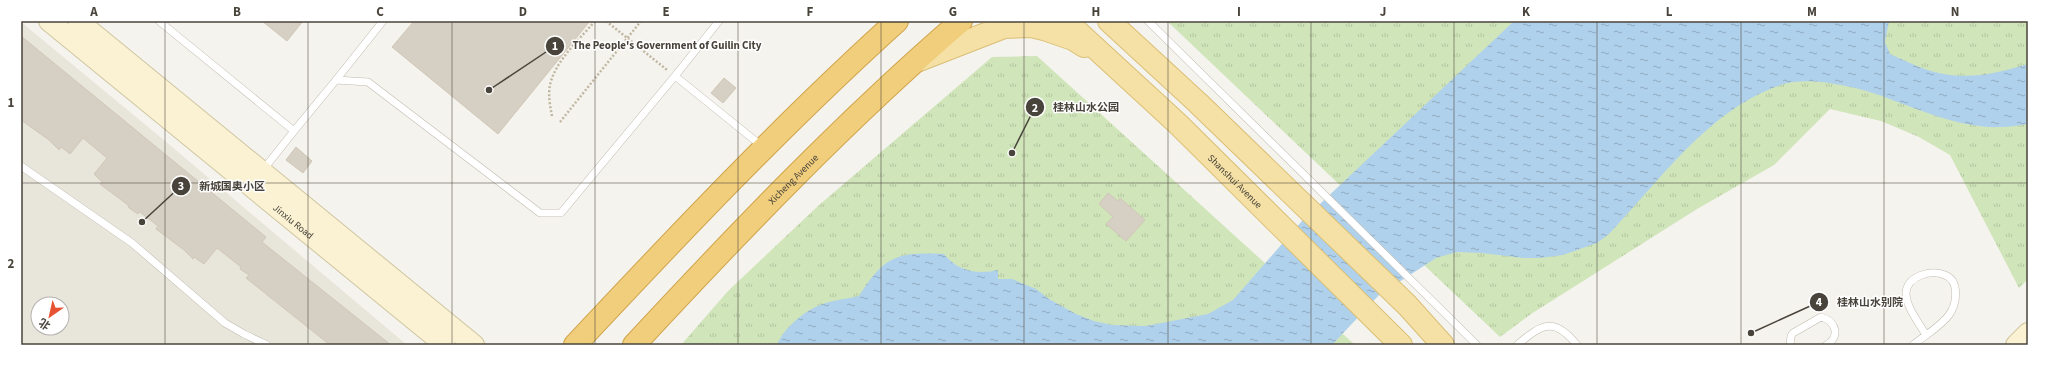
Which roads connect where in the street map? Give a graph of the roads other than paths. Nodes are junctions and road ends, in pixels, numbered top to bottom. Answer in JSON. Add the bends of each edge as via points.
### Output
{"nodes":[{"id":1,"x":49,"y":21,"type":"edge"},
{"id":2,"x":78,"y":21,"type":"edge"},
{"id":3,"x":383,"y":21,"type":"edge"},
{"id":4,"x":719,"y":21,"type":"edge"},
{"id":5,"x":961,"y":21,"type":"edge"},
{"id":6,"x":1066,"y":21,"type":"edge"},
{"id":7,"x":1109,"y":21,"type":"edge"},
{"id":8,"x":1129,"y":21,"type":"edge"},
{"id":9,"x":1148,"y":21,"type":"edge"},
{"id":10,"x":161,"y":22,"type":"edge"},
{"id":11,"x":895,"y":22,"type":"edge"},
{"id":12,"x":916,"y":61,"type":"junction"},
{"id":13,"x":1113,"y":64,"type":"junction"},
{"id":14,"x":1157,"y":65,"type":"junction"},
{"id":15,"x":675,"y":76,"type":"junction"},
{"id":16,"x":336,"y":80,"type":"junction"},
{"id":17,"x":294,"y":131,"type":"junction"},
{"id":18,"x":764,"y":149,"type":"junction"},
{"id":19,"x":21,"y":166,"type":"edge"},
{"id":20,"x":262,"y":172,"type":"junction"},
{"id":21,"x":2028,"y":333,"type":"edge"},
{"id":22,"x":1926,"y":335,"type":"junction"},
{"id":23,"x":267,"y":345,"type":"edge"},
{"id":24,"x":445,"y":345,"type":"edge"},
{"id":25,"x":474,"y":345,"type":"edge"},
{"id":26,"x":575,"y":345,"type":"edge"},
{"id":27,"x":634,"y":345,"type":"edge"},
{"id":28,"x":1401,"y":345,"type":"edge"},
{"id":29,"x":1443,"y":345,"type":"edge"},
{"id":30,"x":1477,"y":345,"type":"edge"},
{"id":31,"x":1517,"y":345,"type":"edge"},
{"id":32,"x":1578,"y":345,"type":"edge"},
{"id":33,"x":1790,"y":345,"type":"edge"},
{"id":34,"x":1826,"y":345,"type":"edge"},
{"id":35,"x":1913,"y":345,"type":"edge"},
{"id":36,"x":2016,"y":345,"type":"edge"}],
"edges":[{"from":1,"to":24,"type":"street","name":"Jinxiu Road"},
{"from":2,"to":20,"type":"street","name":"Jinxiu Road"},
{"from":3,"to":16,"type":"lane"},
{"from":4,"to":15,"type":"lane"},
{"from":5,"to":12,"type":"highway","name":"Xicheng Avenue"},
{"from":6,"to":13,"type":"main road","name":"Shanshui Avenue"},
{"from":7,"to":14,"type":"main road"},
{"from":8,"to":14,"type":"main road"},
{"from":9,"to":30,"type":"lane"},
{"from":10,"to":17,"type":"lane"},
{"from":11,"to":18,"type":"highway"},
{"from":12,"to":13,"type":"main road","via":[[998,28],[1031,26],[1074,39]]},
{"from":12,"to":27,"type":"highway","name":"Xicheng Avenue","via":[[702,272]]},
{"from":13,"to":28,"type":"main road","name":"Shanshui Avenue"},
{"from":14,"to":29,"type":"main road","via":[[1407,305]]},
{"from":15,"to":16,"type":"lane","via":[[561,213],[540,213],[368,82]]},
{"from":15,"to":18,"type":"lane"},
{"from":16,"to":17,"type":"lane"},
{"from":17,"to":20,"type":"lane"},
{"from":18,"to":26,"type":"highway"},
{"from":19,"to":23,"type":"lane","via":[[132,243],[225,323]]},
{"from":20,"to":25,"type":"street","name":"Jinxiu Road"},
{"from":21,"to":36,"type":"street"},
{"from":22,"to":22,"type":"lane","via":[[1946,319],[1955,302],[1956,292],[1952,282],[1943,274],[1916,276],[1910,281],[1907,289],[1907,300]]},
{"from":22,"to":35,"type":"lane"},
{"from":31,"to":32,"type":"lane","via":[[1535,330],[1548,326],[1562,330]]},
{"from":33,"to":34,"type":"lane","via":[[1793,333],[1821,317],[1832,323],[1836,332],[1834,339]]}]}
